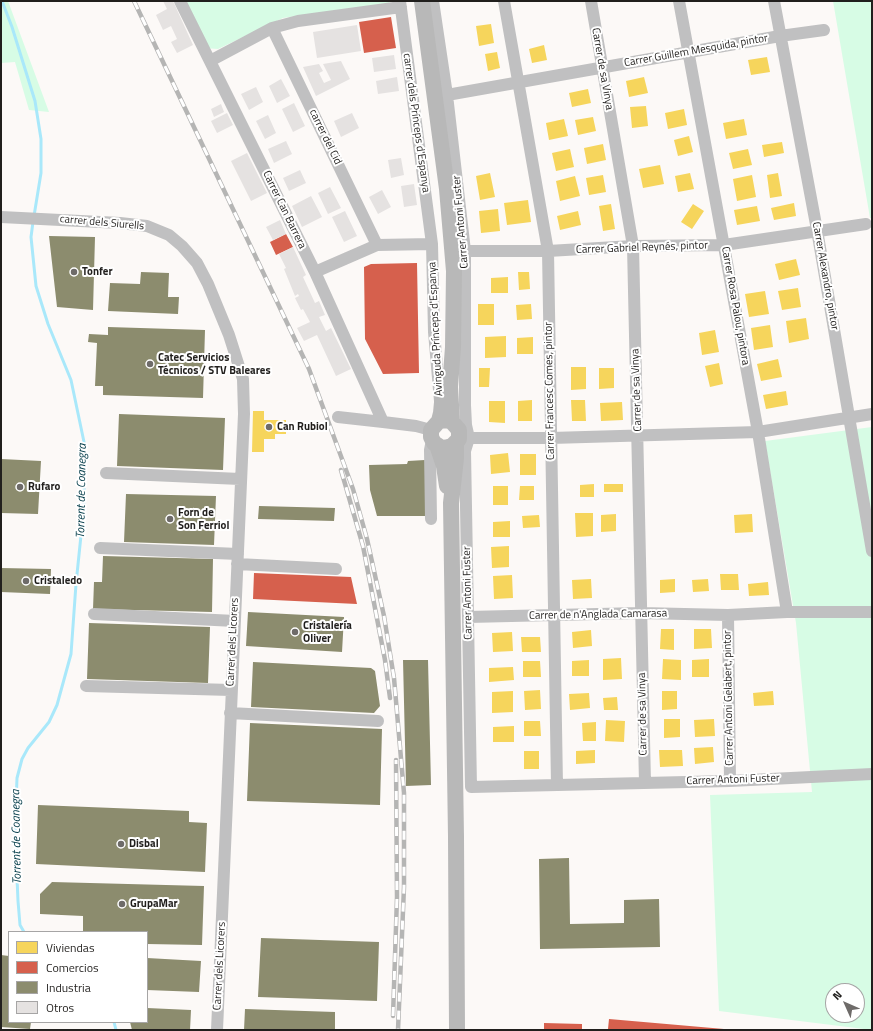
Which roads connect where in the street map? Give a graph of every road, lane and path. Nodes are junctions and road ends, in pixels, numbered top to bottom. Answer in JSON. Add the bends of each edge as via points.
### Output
{"nodes":[{"id":1,"x":180,"y":1,"type":"edge"},
{"id":2,"x":422,"y":1,"type":"edge"},
{"id":3,"x":433,"y":1,"type":"edge"},
{"id":4,"x":504,"y":1,"type":"edge"},
{"id":5,"x":591,"y":1,"type":"edge"},
{"id":6,"x":679,"y":1,"type":"edge"},
{"id":7,"x":774,"y":1,"type":"edge"},
{"id":8,"x":400,"y":4,"type":"edge"},
{"id":9,"x":272,"y":28,"type":"junction"},
{"id":10,"x":824,"y":30,"type":"dead end"},
{"id":11,"x":780,"y":36,"type":"junction"},
{"id":12,"x":688,"y":52,"type":"junction"},
{"id":13,"x":210,"y":61,"type":"junction"},
{"id":14,"x":602,"y":68,"type":"junction"},
{"id":15,"x":518,"y":82,"type":"junction"},
{"id":16,"x":447,"y":95,"type":"junction"},
{"id":17,"x":1,"y":217,"type":"edge"},
{"id":18,"x":866,"y":224,"type":"dead end"},
{"id":19,"x":817,"y":230,"type":"junction"},
{"id":20,"x":432,"y":244,"type":"junction"},
{"id":21,"x":377,"y":245,"type":"junction"},
{"id":22,"x":724,"y":245,"type":"junction"},
{"id":23,"x":633,"y":246,"type":"junction"},
{"id":24,"x":465,"y":251,"type":"junction"},
{"id":25,"x":548,"y":251,"type":"junction"},
{"id":26,"x":197,"y":264,"type":"joint"},
{"id":27,"x":315,"y":272,"type":"junction"},
{"id":28,"x":872,"y":414,"type":"edge"},
{"id":29,"x":338,"y":417,"type":"dead end"},
{"id":30,"x":850,"y":417,"type":"junction"},
{"id":31,"x":383,"y":422,"type":"junction"},
{"id":32,"x":439,"y":429,"type":"junction"},
{"id":33,"x":758,"y":432,"type":"junction"},
{"id":34,"x":638,"y":436,"type":"junction"},
{"id":35,"x":551,"y":438,"type":"junction"},
{"id":36,"x":462,"y":440,"type":"junction"},
{"id":37,"x":106,"y":473,"type":"dead end"},
{"id":38,"x":240,"y":479,"type":"junction"},
{"id":39,"x":450,"y":503,"type":"junction"},
{"id":40,"x":431,"y":519,"type":"dead end"},
{"id":41,"x":100,"y":548,"type":"dead end"},
{"id":42,"x":872,"y":551,"type":"edge"},
{"id":43,"x":238,"y":559,"type":"junction"},
{"id":44,"x":336,"y":569,"type":"dead end"},
{"id":45,"x":787,"y":612,"type":"junction"},
{"id":46,"x":872,"y":612,"type":"edge"},
{"id":47,"x":641,"y":613,"type":"junction"},
{"id":48,"x":94,"y":614,"type":"dead end"},
{"id":49,"x":728,"y":614,"type":"junction"},
{"id":50,"x":553,"y":616,"type":"junction"},
{"id":51,"x":468,"y":617,"type":"junction"},
{"id":52,"x":235,"y":621,"type":"junction"},
{"id":53,"x":86,"y":686,"type":"dead end"},
{"id":54,"x":231,"y":690,"type":"junction"},
{"id":55,"x":230,"y":713,"type":"junction"},
{"id":56,"x":378,"y":721,"type":"dead end"},
{"id":57,"x":872,"y":774,"type":"edge"},
{"id":58,"x":730,"y":781,"type":"junction"},
{"id":59,"x":645,"y":783,"type":"junction"},
{"id":60,"x":557,"y":785,"type":"junction"},
{"id":61,"x":217,"y":1030,"type":"edge"},
{"id":62,"x":457,"y":1030,"type":"edge"}],
"edges":[{"from":1,"to":13,"type":"street","name":"Carrer Can Barrera"},
{"from":2,"to":32,"type":"main road","via":[[447,189],[454,271],[453,347],[444,387]]},
{"from":3,"to":16,"type":"street","name":"Carrer Antoni Fuster"},
{"from":4,"to":15,"type":"street","name":"Carrer Francesc Comes, pintor"},
{"from":5,"to":14,"type":"street","name":"Carrer de sa Vinya"},
{"from":6,"to":12,"type":"street","name":"Carrer Rosa Palou, pintora"},
{"from":7,"to":11,"type":"street","name":"Carrer Alexandro, pintor"},
{"from":8,"to":9,"type":"street","via":[[298,21]]},
{"from":8,"to":20,"type":"street","name":"carrer dels Prínceps d'Espanya"},
{"from":9,"to":13,"type":"street"},
{"from":9,"to":21,"type":"street","name":"carrer del Cid"},
{"from":10,"to":11,"type":"street","name":"Carrer Guillem Mesquida, pintor"},
{"from":11,"to":12,"type":"street","name":"Carrer Guillem Mesquida, pintor"},
{"from":11,"to":19,"type":"street","name":"Carrer Alexandro, pintor"},
{"from":12,"to":14,"type":"street","name":"Carrer Guillem Mesquida, pintor"},
{"from":12,"to":22,"type":"street","name":"Carrer Rosa Palou, pintora"},
{"from":13,"to":27,"type":"street","name":"Carrer Can Barrera"},
{"from":14,"to":15,"type":"street","name":"Carrer Guillem Mesquida, pintor"},
{"from":14,"to":23,"type":"street","name":"Carrer de sa Vinya"},
{"from":15,"to":16,"type":"street","name":"Carrer Guillem Mesquida, pintor"},
{"from":15,"to":25,"type":"street","name":"Carrer Francesc Comes, pintor"},
{"from":16,"to":24,"type":"street","name":"Carrer Antoni Fuster"},
{"from":17,"to":26,"type":"street","name":"carrer dels Siurells","via":[[120,222],[146,226],[169,235]]},
{"from":18,"to":19,"type":"street","name":"Carrer Gabriel Reynés, pintor"},
{"from":19,"to":22,"type":"street","name":"Carrer Gabriel Reynés, pintor"},
{"from":19,"to":30,"type":"street","name":"Carrer Alexandro, pintor"},
{"from":20,"to":21,"type":"street"},
{"from":20,"to":32,"type":"street","name":"Avinguda Prínceps d'Espanya"},
{"from":21,"to":27,"type":"street"},
{"from":22,"to":23,"type":"street","name":"Carrer Gabriel Reynés, pintor"},
{"from":22,"to":33,"type":"street","name":"Carrer Rosa Palou, pintora"},
{"from":23,"to":25,"type":"street","name":"Carrer Gabriel Reynés, pintor"},
{"from":23,"to":34,"type":"street","name":"Carrer de sa Vinya"},
{"from":24,"to":25,"type":"street","name":"Carrer Gabriel Reynés, pintor"},
{"from":24,"to":36,"type":"street","name":"Carrer Antoni Fuster","via":[[466,425]]},
{"from":25,"to":35,"type":"street","name":"Carrer Francesc Comes, pintor"},
{"from":26,"to":38,"type":"street","name":"Carrer dels Licorers","via":[[229,335],[243,379],[244,414]]},
{"from":27,"to":31,"type":"street","name":"Carrer Can Barrera"},
{"from":28,"to":30,"type":"street"},
{"from":29,"to":31,"type":"street"},
{"from":30,"to":33,"type":"street"},
{"from":30,"to":42,"type":"street","name":"Carrer Alexandro, pintor"},
{"from":31,"to":32,"type":"street"},
{"from":32,"to":36,"type":"main road","via":[[457,427]]},
{"from":32,"to":39,"type":"main road"},
{"from":32,"to":40,"type":"street","name":"Avinguda Prínceps d'Espanya","via":[[430,450]]},
{"from":33,"to":34,"type":"street"},
{"from":33,"to":45,"type":"street","name":"Carrer Rosa Palou, pintora"},
{"from":34,"to":35,"type":"street"},
{"from":34,"to":47,"type":"street","name":"Carrer de sa Vinya"},
{"from":35,"to":36,"type":"street"},
{"from":35,"to":50,"type":"street","name":"Carrer Francesc Comes, pintor"},
{"from":36,"to":39,"type":"main road","via":[[456,458]]},
{"from":36,"to":51,"type":"street","name":"Carrer Antoni Fuster","via":[[465,451]]},
{"from":37,"to":38,"type":"street"},
{"from":38,"to":43,"type":"street","name":"Carrer dels Licorers"},
{"from":39,"to":62,"type":"main road"},
{"from":41,"to":43,"type":"street"},
{"from":43,"to":44,"type":"street"},
{"from":43,"to":52,"type":"street","name":"Carrer dels Licorers"},
{"from":45,"to":46,"type":"street","name":"Carrer de n'Anglada Camarasa"},
{"from":45,"to":49,"type":"street","name":"Carrer de n'Anglada Camarasa"},
{"from":47,"to":49,"type":"street","name":"Carrer de n'Anglada Camarasa"},
{"from":47,"to":50,"type":"street","name":"Carrer de n'Anglada Camarasa"},
{"from":47,"to":59,"type":"street","name":"Carrer de sa Vinya"},
{"from":48,"to":52,"type":"street"},
{"from":49,"to":58,"type":"street","name":"Carrer Antoni Gelabert, pintor"},
{"from":50,"to":51,"type":"street","name":"Carrer de n'Anglada Camarasa"},
{"from":50,"to":60,"type":"street","name":"Carrer Francesc Comes, pintor"},
{"from":51,"to":60,"type":"street","name":"Carrer Antoni Fuster","via":[[471,787]]},
{"from":52,"to":54,"type":"street","name":"Carrer dels Licorers"},
{"from":53,"to":54,"type":"street"},
{"from":54,"to":55,"type":"street","name":"Carrer dels Licorers"},
{"from":55,"to":56,"type":"street"},
{"from":55,"to":61,"type":"street","name":"Carrer dels Licorers"},
{"from":57,"to":58,"type":"street","name":"Carrer Antoni Fuster"},
{"from":58,"to":59,"type":"street","name":"Carrer Antoni Fuster"},
{"from":59,"to":60,"type":"street","name":"Carrer Antoni Fuster"}]}
